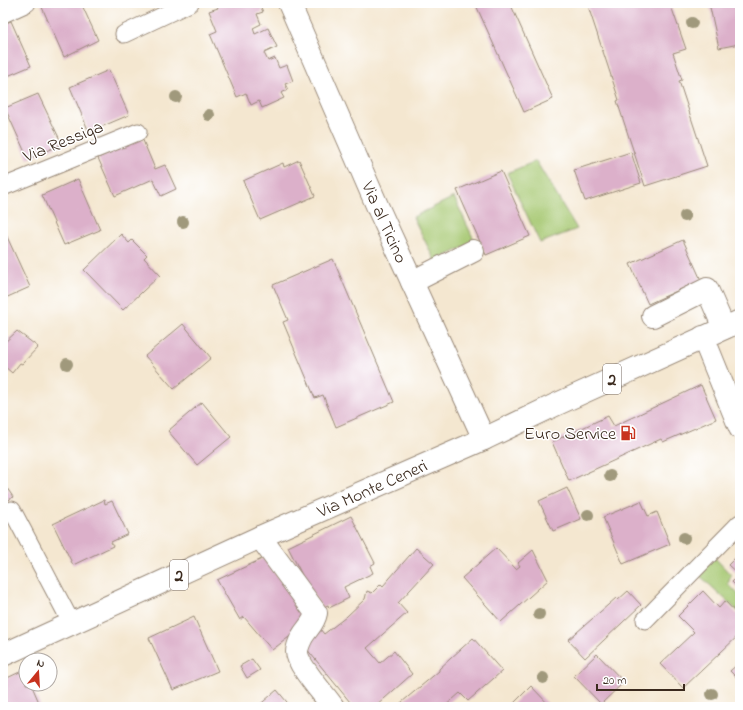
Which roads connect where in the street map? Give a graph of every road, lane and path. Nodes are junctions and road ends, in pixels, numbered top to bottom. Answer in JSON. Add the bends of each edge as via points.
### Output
{"nodes":[{"id":1,"x":27,"y":3,"type":"edge"},
{"id":2,"x":190,"y":3,"type":"edge"},
{"id":3,"x":289,"y":3,"type":"edge"},
{"id":4,"x":3,"y":14,"type":"edge"},
{"id":5,"x":124,"y":34,"type":"dead end"},
{"id":6,"x":138,"y":132,"type":"dead end"},
{"id":7,"x":3,"y":187,"type":"edge"},
{"id":8,"x":473,"y":251,"type":"dead end"},
{"id":9,"x":412,"y":282,"type":"junction"},
{"id":10,"x":653,"y":316,"type":"dead end"},
{"id":11,"x":732,"y":324,"type":"edge"},
{"id":12,"x":703,"y":337,"type":"junction"},
{"id":13,"x":740,"y":428,"type":"edge"},
{"id":14,"x":484,"y":439,"type":"junction"},
{"id":15,"x":12,"y":510,"type":"dead end"},
{"id":16,"x":740,"y":522,"type":"edge"},
{"id":17,"x":260,"y":538,"type":"junction"},
{"id":18,"x":644,"y":620,"type":"dead end"},
{"id":19,"x":72,"y":624,"type":"junction"},
{"id":20,"x":3,"y":655,"type":"edge"},
{"id":21,"x":334,"y":707,"type":"edge"}],
"edges":[{"from":1,"to":4,"type":"lane"},
{"from":2,"to":5,"type":"lane"},
{"from":3,"to":9,"type":"street","name":"Via al Ticino"},
{"from":6,"to":7,"type":"lane","name":"Via Ressiga"},
{"from":8,"to":9,"type":"street"},
{"from":9,"to":14,"type":"street","name":"Via al Ticino"},
{"from":10,"to":11,"type":"street","via":[[708,289]]},
{"from":11,"to":12,"type":"street","name":"Via Monte Ceneri","number":"2"},
{"from":12,"to":13,"type":"street"},
{"from":12,"to":14,"type":"street","name":"Via Monte Ceneri","number":"2"},
{"from":14,"to":17,"type":"street","name":"Via Monte Ceneri","number":"2"},
{"from":15,"to":19,"type":"lane"},
{"from":16,"to":18,"type":"lane"},
{"from":17,"to":19,"type":"street","name":"Via Monte Ceneri","number":"2"},
{"from":17,"to":21,"type":"street","via":[[316,613],[313,623],[301,638],[297,651],[298,658]]},
{"from":19,"to":20,"type":"street","name":"Via Monte Ceneri","number":"2"}]}
